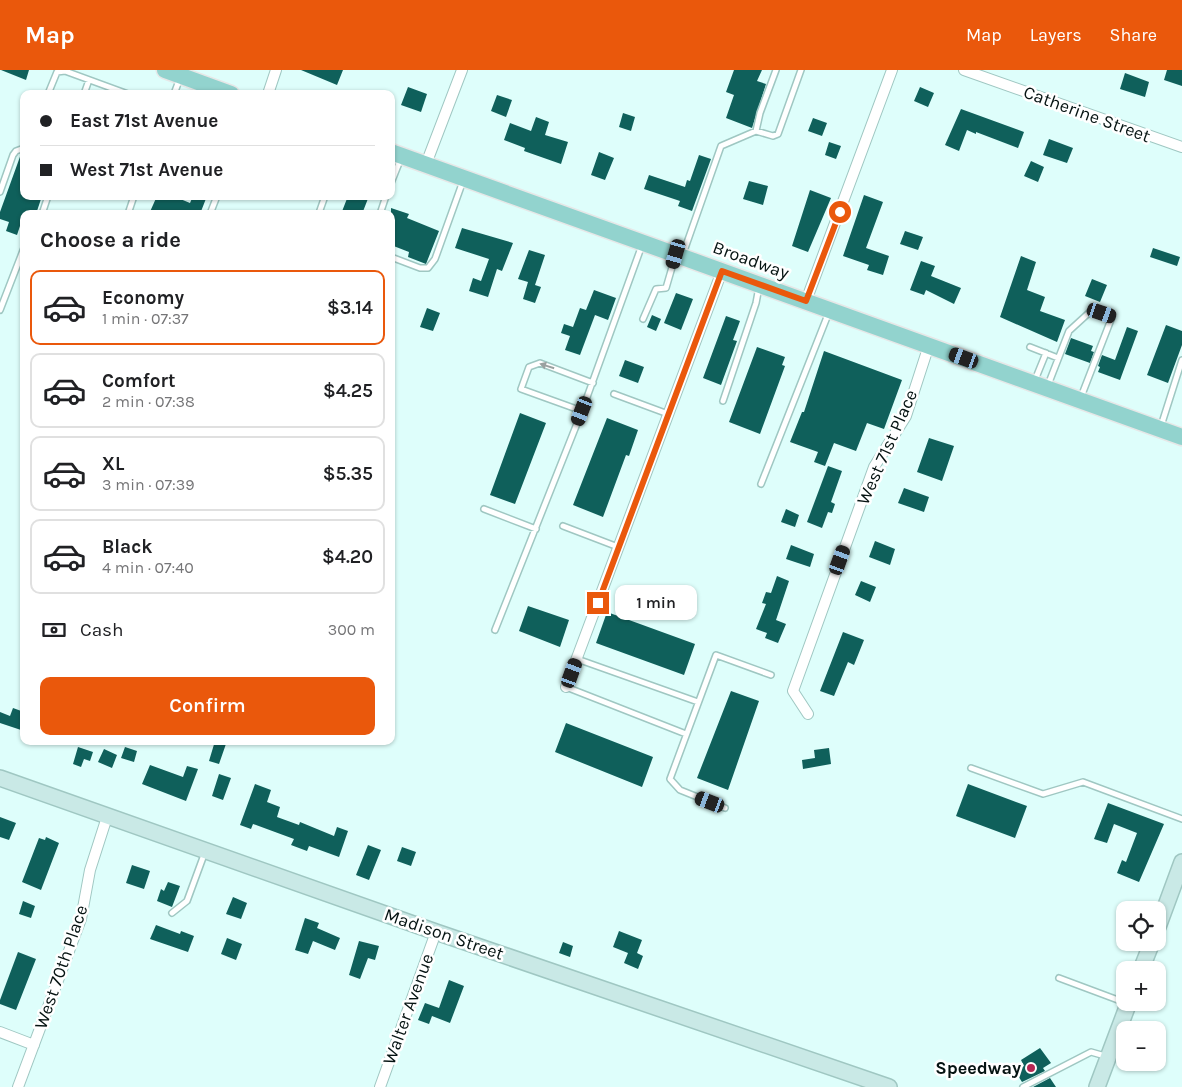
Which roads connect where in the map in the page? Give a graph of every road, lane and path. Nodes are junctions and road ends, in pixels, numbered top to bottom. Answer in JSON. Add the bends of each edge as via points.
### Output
{"nodes":[{"id":1,"x":276,"y":70,"type":"edge"},
{"id":2,"x":462,"y":70,"type":"edge"},
{"id":3,"x":776,"y":70,"type":"edge"},
{"id":4,"x":801,"y":70,"type":"edge"},
{"id":5,"x":892,"y":70,"type":"edge"},
{"id":6,"x":964,"y":70,"type":"edge"},
{"id":7,"x":173,"y":73,"type":"edge"},
{"id":8,"x":90,"y":80,"type":"junction"},
{"id":9,"x":50,"y":90,"type":"edge"},
{"id":10,"x":86,"y":90,"type":"edge"},
{"id":11,"x":117,"y":90,"type":"edge"},
{"id":12,"x":174,"y":90,"type":"edge"},
{"id":13,"x":220,"y":90,"type":"edge"},
{"id":14,"x":269,"y":90,"type":"edge"},
{"id":15,"x":756,"y":131,"type":"junction"},
{"id":16,"x":1182,"y":148,"type":"edge"},
{"id":17,"x":20,"y":150,"type":"edge"},
{"id":18,"x":396,"y":153,"type":"edge"},
{"id":19,"x":426,"y":164,"type":"junction"},
{"id":20,"x":464,"y":178,"type":"junction"},
{"id":21,"x":0,"y":192,"type":"edge"},
{"id":22,"x":643,"y":242,"type":"junction"},
{"id":23,"x":679,"y":255,"type":"junction"},
{"id":24,"x":20,"y":258,"type":"edge"},
{"id":25,"x":395,"y":259,"type":"edge"},
{"id":26,"x":722,"y":271,"type":"junction"},
{"id":27,"x":759,"y":284,"type":"junction"},
{"id":28,"x":806,"y":301,"type":"junction"},
{"id":29,"x":0,"y":310,"type":"edge"},
{"id":30,"x":830,"y":310,"type":"junction"},
{"id":31,"x":642,"y":319,"type":"dead end"},
{"id":32,"x":929,"y":346,"type":"junction"},
{"id":33,"x":1030,"y":347,"type":"dead end"},
{"id":34,"x":1046,"y":353,"type":"junction"},
{"id":35,"x":1058,"y":358,"type":"junction"},
{"id":36,"x":1182,"y":360,"type":"edge"},
{"id":37,"x":593,"y":382,"type":"junction"},
{"id":38,"x":1040,"y":386,"type":"junction"},
{"id":39,"x":614,"y":394,"type":"dead end"},
{"id":40,"x":1080,"y":400,"type":"junction"},
{"id":41,"x":723,"y":401,"type":"dead end"},
{"id":42,"x":582,"y":411,"type":"junction"},
{"id":43,"x":668,"y":414,"type":"junction"},
{"id":44,"x":1160,"y":429,"type":"junction"},
{"id":45,"x":1182,"y":437,"type":"edge"},
{"id":46,"x":762,"y":484,"type":"dead end"},
{"id":47,"x":484,"y":509,"type":"dead end"},
{"id":48,"x":563,"y":526,"type":"dead end"},
{"id":49,"x":536,"y":529,"type":"junction"},
{"id":50,"x":618,"y":547,"type":"junction"},
{"id":51,"x":495,"y":630,"type":"dead end"},
{"id":52,"x":577,"y":658,"type":"junction"},
{"id":53,"x":771,"y":675,"type":"dead end"},
{"id":54,"x":566,"y":687,"type":"joint"},
{"id":55,"x":698,"y":702,"type":"junction"},
{"id":56,"x":808,"y":714,"type":"dead end"},
{"id":57,"x":686,"y":734,"type":"junction"},
{"id":58,"x":970,"y":768,"type":"dead end"},
{"id":59,"x":0,"y":778,"type":"edge"},
{"id":60,"x":725,"y":808,"type":"dead end"},
{"id":61,"x":106,"y":817,"type":"junction"},
{"id":62,"x":1182,"y":819,"type":"edge"},
{"id":63,"x":205,"y":851,"type":"junction"},
{"id":64,"x":1182,"y":862,"type":"edge"},
{"id":65,"x":1166,"y":905,"type":"edge"},
{"id":66,"x":172,"y":914,"type":"dead end"},
{"id":67,"x":436,"y":932,"type":"junction"},
{"id":68,"x":1059,"y":978,"type":"dead end"},
{"id":69,"x":1116,"y":999,"type":"edge"},
{"id":70,"x":1126,"y":1011,"type":"edge"},
{"id":71,"x":0,"y":1032,"type":"edge"},
{"id":72,"x":34,"y":1045,"type":"junction"},
{"id":73,"x":1109,"y":1057,"type":"junction"},
{"id":74,"x":18,"y":1087,"type":"edge"},
{"id":75,"x":380,"y":1087,"type":"edge"},
{"id":76,"x":889,"y":1087,"type":"edge"},
{"id":77,"x":1023,"y":1087,"type":"edge"},
{"id":78,"x":1098,"y":1087,"type":"edge"}],
"edges":[{"from":1,"to":14,"type":"street"},
{"from":2,"to":19,"type":"street"},
{"from":3,"to":15,"type":"lane"},
{"from":4,"to":15,"type":"lane","via":[[778,134],[773,136]]},
{"from":5,"to":28,"type":"street"},
{"from":6,"to":16,"type":"street","name":"Catherine Street"},
{"from":7,"to":12,"type":"lane"},
{"from":7,"to":13,"type":"main road"},
{"from":8,"to":9,"type":"lane","via":[[65,71],[58,72]]},
{"from":8,"to":10,"type":"lane"},
{"from":8,"to":11,"type":"lane"},
{"from":15,"to":23,"type":"lane","via":[[721,146]]},
{"from":17,"to":21,"type":"lane","via":[[13,156]]},
{"from":18,"to":19,"type":"main road","name":"Broadway"},
{"from":19,"to":20,"type":"main road","name":"Broadway"},
{"from":20,"to":22,"type":"main road","name":"Broadway"},
{"from":20,"to":25,"type":"lane","via":[[435,260],[428,268],[420,268]]},
{"from":22,"to":23,"type":"main road","name":"Broadway"},
{"from":22,"to":37,"type":"lane"},
{"from":23,"to":26,"type":"main road","name":"Broadway"},
{"from":23,"to":31,"type":"lane","via":[[666,288],[656,289]]},
{"from":24,"to":29,"type":"lane"},
{"from":26,"to":27,"type":"main road","name":"Broadway"},
{"from":26,"to":43,"type":"street"},
{"from":27,"to":28,"type":"main road","name":"Broadway"},
{"from":27,"to":41,"type":"lane","via":[[756,303]]},
{"from":28,"to":30,"type":"main road","name":"Broadway"},
{"from":30,"to":32,"type":"main road","name":"Broadway"},
{"from":30,"to":46,"type":"lane"},
{"from":32,"to":38,"type":"main road","name":"Broadway"},
{"from":32,"to":56,"type":"street","name":"West 71st Place","via":[[906,416],[874,467],[793,690]]},
{"from":33,"to":34,"type":"lane"},
{"from":34,"to":35,"type":"lane"},
{"from":34,"to":38,"type":"lane"},
{"from":35,"to":38,"type":"lane"},
{"from":35,"to":40,"type":"lane","via":[[1069,331],[1092,310],[1112,317]]},
{"from":36,"to":44,"type":"lane"},
{"from":37,"to":42,"type":"lane"},
{"from":37,"to":42,"type":"lane","one_way":true,"via":[[540,363],[529,367],[521,389]]},
{"from":38,"to":40,"type":"main road","name":"Broadway"},
{"from":39,"to":43,"type":"lane"},
{"from":40,"to":44,"type":"main road","name":"Broadway"},
{"from":42,"to":49,"type":"lane"},
{"from":43,"to":50,"type":"street"},
{"from":44,"to":45,"type":"main road","name":"Broadway"},
{"from":47,"to":49,"type":"lane"},
{"from":48,"to":50,"type":"lane"},
{"from":49,"to":51,"type":"lane"},
{"from":50,"to":52,"type":"street"},
{"from":52,"to":54,"type":"street"},
{"from":52,"to":55,"type":"lane"},
{"from":53,"to":55,"type":"lane","via":[[716,655]]},
{"from":54,"to":57,"type":"lane"},
{"from":55,"to":57,"type":"lane"},
{"from":57,"to":60,"type":"lane","via":[[670,779],[680,790]]},
{"from":58,"to":62,"type":"lane","via":[[1043,794],[1083,782]]},
{"from":59,"to":61,"type":"street","name":"Madison Street"},
{"from":61,"to":63,"type":"street","name":"Madison Street"},
{"from":61,"to":72,"type":"street","name":"West 70th Place","via":[[90,870],[81,919]]},
{"from":63,"to":66,"type":"lane","via":[[187,901]]},
{"from":63,"to":67,"type":"street","name":"Madison Street"},
{"from":64,"to":65,"type":"street"},
{"from":67,"to":75,"type":"street","name":"Walter Avenue"},
{"from":67,"to":76,"type":"street","name":"Madison Street"},
{"from":68,"to":69,"type":"lane"},
{"from":70,"to":73,"type":"street"},
{"from":71,"to":72,"type":"street"},
{"from":72,"to":74,"type":"street","name":"West 70th Place"},
{"from":73,"to":77,"type":"lane","via":[[1091,1052]]},
{"from":73,"to":78,"type":"street"}]}
